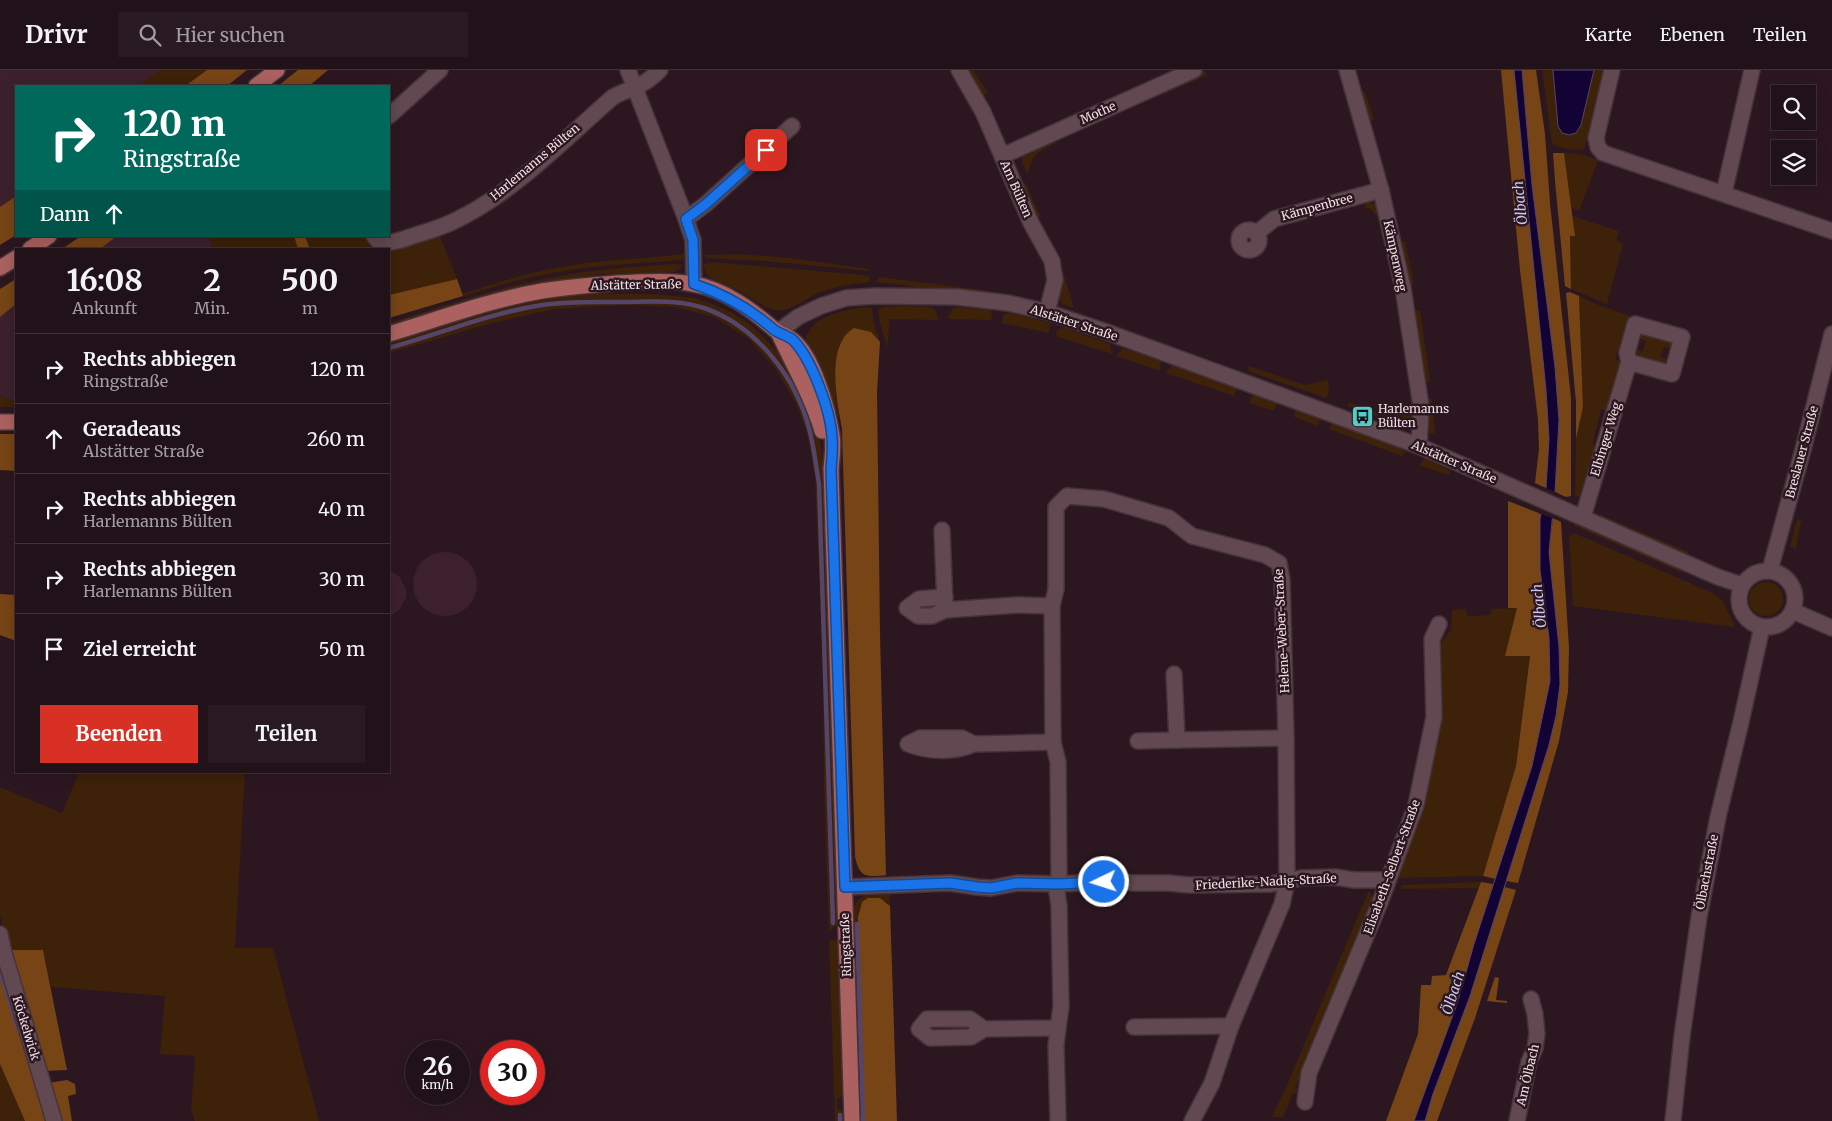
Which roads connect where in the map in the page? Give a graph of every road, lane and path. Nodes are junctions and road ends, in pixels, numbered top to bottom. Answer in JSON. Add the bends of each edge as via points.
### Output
{"nodes":[{"id":1,"x":277,"y":70,"type":"edge"},
{"id":2,"x":440,"y":70,"type":"edge"},
{"id":3,"x":628,"y":70,"type":"edge"},
{"id":4,"x":660,"y":70,"type":"edge"},
{"id":5,"x":959,"y":70,"type":"edge"},
{"id":6,"x":1194,"y":70,"type":"edge"},
{"id":7,"x":1346,"y":70,"type":"edge"},
{"id":8,"x":1612,"y":70,"type":"edge"},
{"id":9,"x":1752,"y":70,"type":"edge"},
{"id":10,"x":257,"y":85,"type":"edge"},
{"id":11,"x":635,"y":88,"type":"junction"},
{"id":12,"x":390,"y":115,"type":"edge"},
{"id":13,"x":792,"y":126,"type":"dead end"},
{"id":14,"x":1002,"y":156,"type":"junction"},
{"id":15,"x":1381,"y":190,"type":"junction"},
{"id":16,"x":1724,"y":193,"type":"junction"},
{"id":17,"x":686,"y":219,"type":"junction"},
{"id":18,"x":1832,"y":231,"type":"edge"},
{"id":19,"x":1257,"y":233,"type":"dead end"},
{"id":20,"x":48,"y":237,"type":"edge"},
{"id":21,"x":375,"y":237,"type":"edge"},
{"id":22,"x":31,"y":248,"type":"edge"},
{"id":23,"x":15,"y":259,"type":"edge"},
{"id":24,"x":0,"y":268,"type":"edge"},
{"id":25,"x":694,"y":284,"type":"junction"},
{"id":26,"x":1047,"y":312,"type":"junction"},
{"id":27,"x":778,"y":332,"type":"junction"},
{"id":28,"x":390,"y":334,"type":"edge"},
{"id":29,"x":1832,"y":334,"type":"edge"},
{"id":30,"x":1629,"y":362,"type":"dead end"},
{"id":31,"x":0,"y":422,"type":"edge"},
{"id":32,"x":15,"y":422,"type":"edge"},
{"id":33,"x":1419,"y":446,"type":"junction"},
{"id":34,"x":1583,"y":517,"type":"junction"},
{"id":35,"x":942,"y":530,"type":"dead end"},
{"id":36,"x":1770,"y":570,"type":"junction"},
{"id":37,"x":1742,"y":585,"type":"junction"},
{"id":38,"x":1052,"y":606,"type":"junction"},
{"id":39,"x":1793,"y":611,"type":"junction"},
{"id":40,"x":1439,"y":624,"type":"dead end"},
{"id":41,"x":1762,"y":627,"type":"junction"},
{"id":42,"x":1832,"y":628,"type":"edge"},
{"id":43,"x":1174,"y":674,"type":"dead end"},
{"id":44,"x":1286,"y":738,"type":"junction"},
{"id":45,"x":1177,"y":740,"type":"junction"},
{"id":46,"x":1138,"y":741,"type":"dead end"},
{"id":47,"x":1053,"y":742,"type":"junction"},
{"id":48,"x":974,"y":744,"type":"dead end"},
{"id":49,"x":1388,"y":880,"type":"junction"},
{"id":50,"x":1287,"y":881,"type":"junction"},
{"id":51,"x":1058,"y":884,"type":"junction"},
{"id":52,"x":845,"y":887,"type":"junction"},
{"id":53,"x":0,"y":934,"type":"edge"},
{"id":54,"x":1531,"y":999,"type":"dead end"},
{"id":55,"x":1231,"y":1026,"type":"junction"},
{"id":56,"x":1134,"y":1027,"type":"dead end"},
{"id":57,"x":1058,"y":1028,"type":"junction"},
{"id":58,"x":919,"y":1029,"type":"dead end"},
{"id":59,"x":1305,"y":1102,"type":"dead end"},
{"id":60,"x":54,"y":1121,"type":"edge"},
{"id":61,"x":852,"y":1121,"type":"edge"},
{"id":62,"x":1058,"y":1121,"type":"edge"},
{"id":63,"x":1192,"y":1121,"type":"edge"},
{"id":64,"x":1517,"y":1121,"type":"edge"},
{"id":65,"x":1673,"y":1121,"type":"edge"}],
"edges":[{"from":1,"to":10,"type":"main road"},
{"from":2,"to":12,"type":"street"},
{"from":3,"to":11,"type":"street"},
{"from":4,"to":11,"type":"street","name":"Harlemanns Bülten"},
{"from":5,"to":14,"type":"street","name":"Am Bülten","via":[[983,112]]},
{"from":6,"to":14,"type":"street","name":"Mothe"},
{"from":7,"to":15,"type":"street","name":"Kämpenweg"},
{"from":8,"to":16,"type":"street","via":[[1596,138],[1603,153]]},
{"from":9,"to":16,"type":"street"},
{"from":11,"to":17,"type":"street"},
{"from":11,"to":21,"type":"street","name":"Harlemanns Bülten","via":[[613,97],[528,171],[467,215],[394,242],[379,242]]},
{"from":13,"to":17,"type":"street"},
{"from":14,"to":26,"type":"street","name":"Am Bülten","via":[[1052,261],[1054,280]]},
{"from":15,"to":19,"type":"street","name":"Kämpenbree","via":[[1274,219]]},
{"from":15,"to":33,"type":"street","name":"Kämpenweg","via":[[1408,320],[1421,406]]},
{"from":16,"to":18,"type":"street"},
{"from":17,"to":25,"type":"street","via":[[693,240]]},
{"from":20,"to":22,"type":"main road"},
{"from":23,"to":24,"type":"main road"},
{"from":25,"to":27,"type":"main road","name":"Alstätter Straße","via":[[736,301]]},
{"from":25,"to":28,"type":"main road","name":"Alstätter Straße","via":[[632,282],[542,291]]},
{"from":26,"to":27,"type":"street","name":"Alstätter Straße","via":[[957,297],[846,298],[798,317]]},
{"from":26,"to":33,"type":"street","name":"Alstätter Straße"},
{"from":27,"to":52,"type":"main road","name":"Ringstraße","via":[[817,414],[831,469]]},
{"from":29,"to":36,"type":"street","name":"Breslauer Straße"},
{"from":30,"to":34,"type":"street","name":"Elbinger Weg"},
{"from":31,"to":32,"type":"main road"},
{"from":33,"to":34,"type":"street","name":"Alstätter Straße"},
{"from":34,"to":37,"type":"street","name":"Alstätter Straße"},
{"from":35,"to":38,"type":"street","via":[[945,604]]},
{"from":36,"to":37,"type":"street","via":[[1756,572]]},
{"from":36,"to":39,"type":"street","via":[[1790,582],[1796,599]]},
{"from":37,"to":41,"type":"street","via":[[1738,602],[1741,611],[1753,624]]},
{"from":38,"to":44,"type":"street","name":"Helene-Weber-Straße","via":[[1056,589],[1056,508],[1066,496],[1104,499],[1169,518],[1192,536],[1265,555],[1279,563],[1282,580]]},
{"from":38,"to":47,"type":"street","name":"Helene-Weber-Straße"},
{"from":39,"to":41,"type":"street","via":[[1778,625]]},
{"from":39,"to":42,"type":"street"},
{"from":40,"to":49,"type":"street","name":"Elisabeth-Selbert-Straße","via":[[1432,639],[1434,717],[1429,745],[1412,821]]},
{"from":41,"to":65,"type":"street","name":"Ölbachstraße","via":[[1718,817],[1699,917]]},
{"from":43,"to":45,"type":"street"},
{"from":44,"to":45,"type":"street"},
{"from":44,"to":50,"type":"street","name":"Helene-Weber-Straße"},
{"from":45,"to":46,"type":"street"},
{"from":47,"to":48,"type":"street"},
{"from":47,"to":51,"type":"street","name":"Helene-Weber-Straße","via":[[1058,762]]},
{"from":49,"to":50,"type":"street","name":"Friederike-Nadig-Straße","via":[[1336,877]]},
{"from":49,"to":59,"type":"street","name":"Elisabeth-Selbert-Straße","via":[[1309,1073]]},
{"from":50,"to":51,"type":"street","name":"Friederike-Nadig-Straße","via":[[1271,884],[1189,885],[1121,881]]},
{"from":50,"to":55,"type":"street","name":"Helene-Weber-Straße","via":[[1282,904]]},
{"from":51,"to":52,"type":"street","name":"Friederike-Nadig-Straße","via":[[1017,883],[991,888],[950,883]]},
{"from":51,"to":57,"type":"street","name":"Helene-Weber-Straße","via":[[1061,1007]]},
{"from":52,"to":61,"type":"main road","name":"Ringstraße"},
{"from":53,"to":60,"type":"street","name":"Köckelwick"},
{"from":54,"to":64,"type":"street","name":"Am Ölbach","via":[[1537,1034]]},
{"from":55,"to":56,"type":"street"},
{"from":55,"to":63,"type":"street","name":"Helene-Weber-Straße","via":[[1212,1083]]},
{"from":57,"to":58,"type":"street","via":[[984,1029],[971,1037],[930,1038]]},
{"from":57,"to":62,"type":"street","name":"Helene-Weber-Straße"}]}
